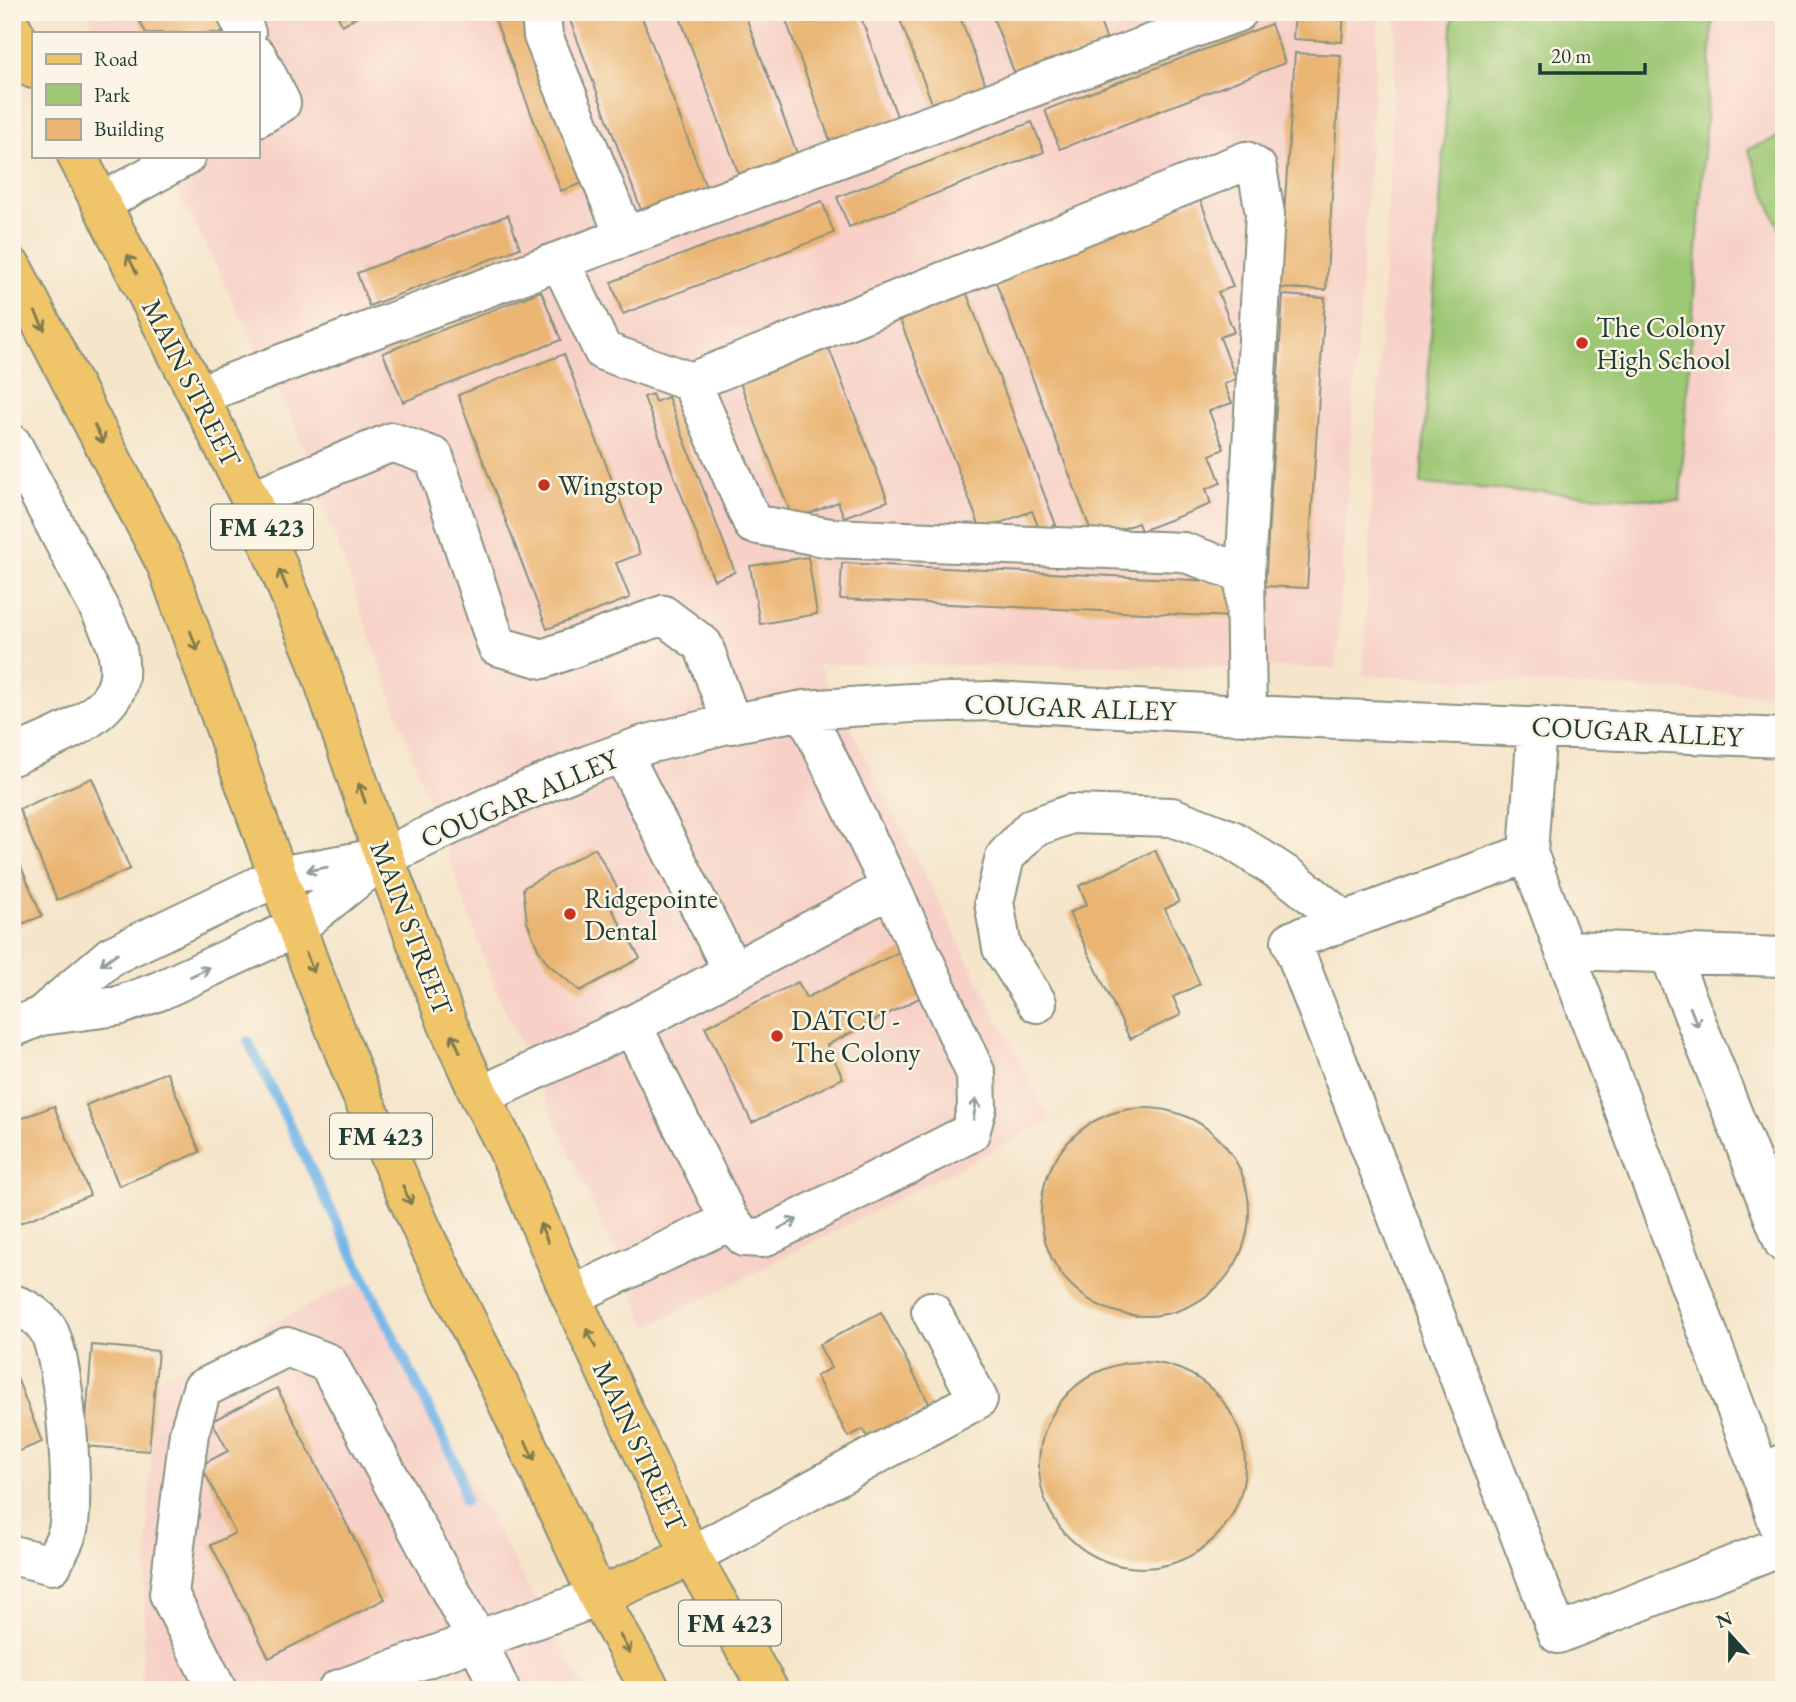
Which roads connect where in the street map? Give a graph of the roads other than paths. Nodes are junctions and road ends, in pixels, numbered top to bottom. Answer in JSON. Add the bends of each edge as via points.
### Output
{"nodes":[{"id":1,"x":236,"y":12,"type":"edge"},
{"id":2,"x":541,"y":12,"type":"edge"},
{"id":3,"x":1238,"y":12,"type":"edge"},
{"id":4,"x":12,"y":28,"type":"edge"},
{"id":5,"x":246,"y":32,"type":"edge"},
{"id":6,"x":259,"y":59,"type":"edge"},
{"id":7,"x":32,"y":67,"type":"edge"},
{"id":8,"x":259,"y":116,"type":"edge"},
{"id":9,"x":78,"y":158,"type":"edge"},
{"id":10,"x":183,"y":158,"type":"edge"},
{"id":11,"x":101,"y":203,"type":"junction"},
{"id":12,"x":625,"y":237,"type":"junction"},
{"id":13,"x":559,"y":261,"type":"junction"},
{"id":14,"x":12,"y":267,"type":"edge"},
{"id":15,"x":691,"y":382,"type":"junction"},
{"id":16,"x":199,"y":395,"type":"junction"},
{"id":17,"x":12,"y":443,"type":"edge"},
{"id":18,"x":251,"y":500,"type":"junction"},
{"id":19,"x":1245,"y":574,"type":"junction"},
{"id":20,"x":804,"y":710,"type":"junction"},
{"id":21,"x":1247,"y":715,"type":"junction"},
{"id":22,"x":732,"y":724,"type":"junction"},
{"id":23,"x":1537,"y":726,"type":"junction"},
{"id":24,"x":1784,"y":738,"type":"edge"},
{"id":25,"x":622,"y":753,"type":"junction"},
{"id":26,"x":12,"y":756,"type":"edge"},
{"id":27,"x":1528,"y":853,"type":"junction"},
{"id":28,"x":384,"y":857,"type":"junction"},
{"id":29,"x":279,"y":876,"type":"junction"},
{"id":30,"x":891,"y":888,"type":"junction"},
{"id":31,"x":1344,"y":921,"type":"junction"},
{"id":32,"x":297,"y":927,"type":"junction"},
{"id":33,"x":1566,"y":950,"type":"junction"},
{"id":34,"x":1669,"y":953,"type":"junction"},
{"id":35,"x":1784,"y":957,"type":"edge"},
{"id":36,"x":733,"y":972,"type":"junction"},
{"id":37,"x":1037,"y":1003,"type":"dead end"},
{"id":38,"x":27,"y":1022,"type":"edge"},
{"id":39,"x":632,"y":1024,"type":"junction"},
{"id":40,"x":480,"y":1096,"type":"junction"},
{"id":41,"x":730,"y":1221,"type":"junction"},
{"id":42,"x":1784,"y":1243,"type":"edge"},
{"id":43,"x":571,"y":1296,"type":"junction"},
{"id":44,"x":12,"y":1304,"type":"edge"},
{"id":45,"x":931,"y":1311,"type":"dead end"},
{"id":46,"x":1773,"y":1472,"type":"edge"},
{"id":47,"x":1784,"y":1540,"type":"edge"},
{"id":48,"x":1784,"y":1545,"type":"edge"},
{"id":49,"x":12,"y":1555,"type":"edge"},
{"id":50,"x":691,"y":1556,"type":"junction"},
{"id":51,"x":598,"y":1598,"type":"junction"},
{"id":52,"x":477,"y":1640,"type":"junction"},
{"id":53,"x":217,"y":1690,"type":"edge"},
{"id":54,"x":337,"y":1690,"type":"edge"},
{"id":55,"x":500,"y":1690,"type":"edge"},
{"id":56,"x":651,"y":1690,"type":"edge"},
{"id":57,"x":769,"y":1690,"type":"edge"}],
"edges":[{"from":1,"to":5,"type":"street"},
{"from":2,"to":12,"type":"street","via":[[543,36]]},
{"from":3,"to":12,"type":"street"},
{"from":4,"to":7,"type":"main road"},
{"from":6,"to":8,"type":"street","via":[[281,103]]},
{"from":9,"to":11,"type":"main road","name":"MAIN STREET","number":"FM 423"},
{"from":10,"to":11,"type":"street"},
{"from":16,"to":11,"type":"main road","name":"MAIN STREET","number":"FM 423","one_way":true},
{"from":12,"to":13,"type":"street"},
{"from":13,"to":15,"type":"street","via":[[603,351]]},
{"from":13,"to":16,"type":"street"},
{"from":14,"to":29,"type":"main road","number":"FM 423","one_way":true,"via":[[167,565]]},
{"from":15,"to":19,"type":"street","via":[[753,524],[830,538],[1183,552]]},
{"from":15,"to":19,"type":"street","via":[[1246,161],[1257,168],[1265,214]]},
{"from":16,"to":18,"type":"main road","name":"MAIN STREET","number":"FM 423"},
{"from":17,"to":26,"type":"street","via":[[89,590],[120,665],[114,693],[100,712]]},
{"from":18,"to":22,"type":"street","via":[[392,442],[433,457],[497,646],[543,659],[663,615],[702,645]]},
{"from":28,"to":18,"type":"main road","name":"MAIN STREET","number":"FM 423","one_way":true,"via":[[315,656]]},
{"from":19,"to":21,"type":"street"},
{"from":20,"to":21,"type":"street","name":"COUGAR ALLEY","via":[[993,701]]},
{"from":20,"to":22,"type":"street","name":"COUGAR ALLEY"},
{"from":20,"to":30,"type":"street"},
{"from":21,"to":23,"type":"street","name":"COUGAR ALLEY"},
{"from":22,"to":25,"type":"street","name":"COUGAR ALLEY"},
{"from":23,"to":24,"type":"street","name":"COUGAR ALLEY"},
{"from":23,"to":27,"type":"street"},
{"from":25,"to":28,"type":"street","name":"COUGAR ALLEY","via":[[497,803]]},
{"from":25,"to":36,"type":"street"},
{"from":27,"to":31,"type":"street"},
{"from":27,"to":33,"type":"street"},
{"from":28,"to":29,"type":"street","one_way":true},
{"from":28,"to":32,"type":"street"},
{"from":40,"to":28,"type":"main road","name":"MAIN STREET","number":"FM 423","one_way":true},
{"from":29,"to":32,"type":"main road","number":"FM 423"},
{"from":29,"to":38,"type":"street","one_way":true,"via":[[111,956]]},
{"from":30,"to":36,"type":"street"},
{"from":41,"to":30,"type":"street","one_way":true,"via":[[745,1237],[762,1238],[970,1133],[977,1107],[976,1074]]},
{"from":31,"to":37,"type":"street","via":[[1232,839],[1172,817],[1071,814],[1032,828],[1005,857],[993,902],[1002,948]]},
{"from":31,"to":48,"type":"street","via":[[1291,941],[1558,1634]]},
{"from":38,"to":32,"type":"street","one_way":true,"via":[[118,1006]]},
{"from":32,"to":51,"type":"main road","number":"FM 423","one_way":true,"via":[[359,1089],[428,1243]]},
{"from":33,"to":34,"type":"street"},
{"from":33,"to":46,"type":"street"},
{"from":34,"to":35,"type":"street"},
{"from":34,"to":42,"type":"street","one_way":true},
{"from":36,"to":39,"type":"street"},
{"from":39,"to":40,"type":"street"},
{"from":39,"to":41,"type":"street"},
{"from":43,"to":40,"type":"main road","name":"MAIN STREET","number":"FM 423","one_way":true},
{"from":41,"to":43,"type":"street"},
{"from":50,"to":43,"type":"main road","name":"MAIN STREET","number":"FM 423","one_way":true},
{"from":44,"to":49,"type":"street","via":[[31,1312],[47,1329],[57,1360],[70,1495],[67,1532],[52,1564]]},
{"from":45,"to":50,"type":"street","via":[[978,1399]]},
{"from":46,"to":47,"type":"street"},
{"from":50,"to":51,"type":"main road"},
{"from":50,"to":57,"type":"main road","name":"MAIN STREET","number":"FM 423"},
{"from":51,"to":52,"type":"street"},
{"from":51,"to":56,"type":"main road","number":"FM 423","one_way":true},
{"from":52,"to":53,"type":"street","via":[[328,1363],[287,1347],[202,1389],[189,1433],[169,1594]]},
{"from":52,"to":54,"type":"street"},
{"from":52,"to":55,"type":"street"}]}
